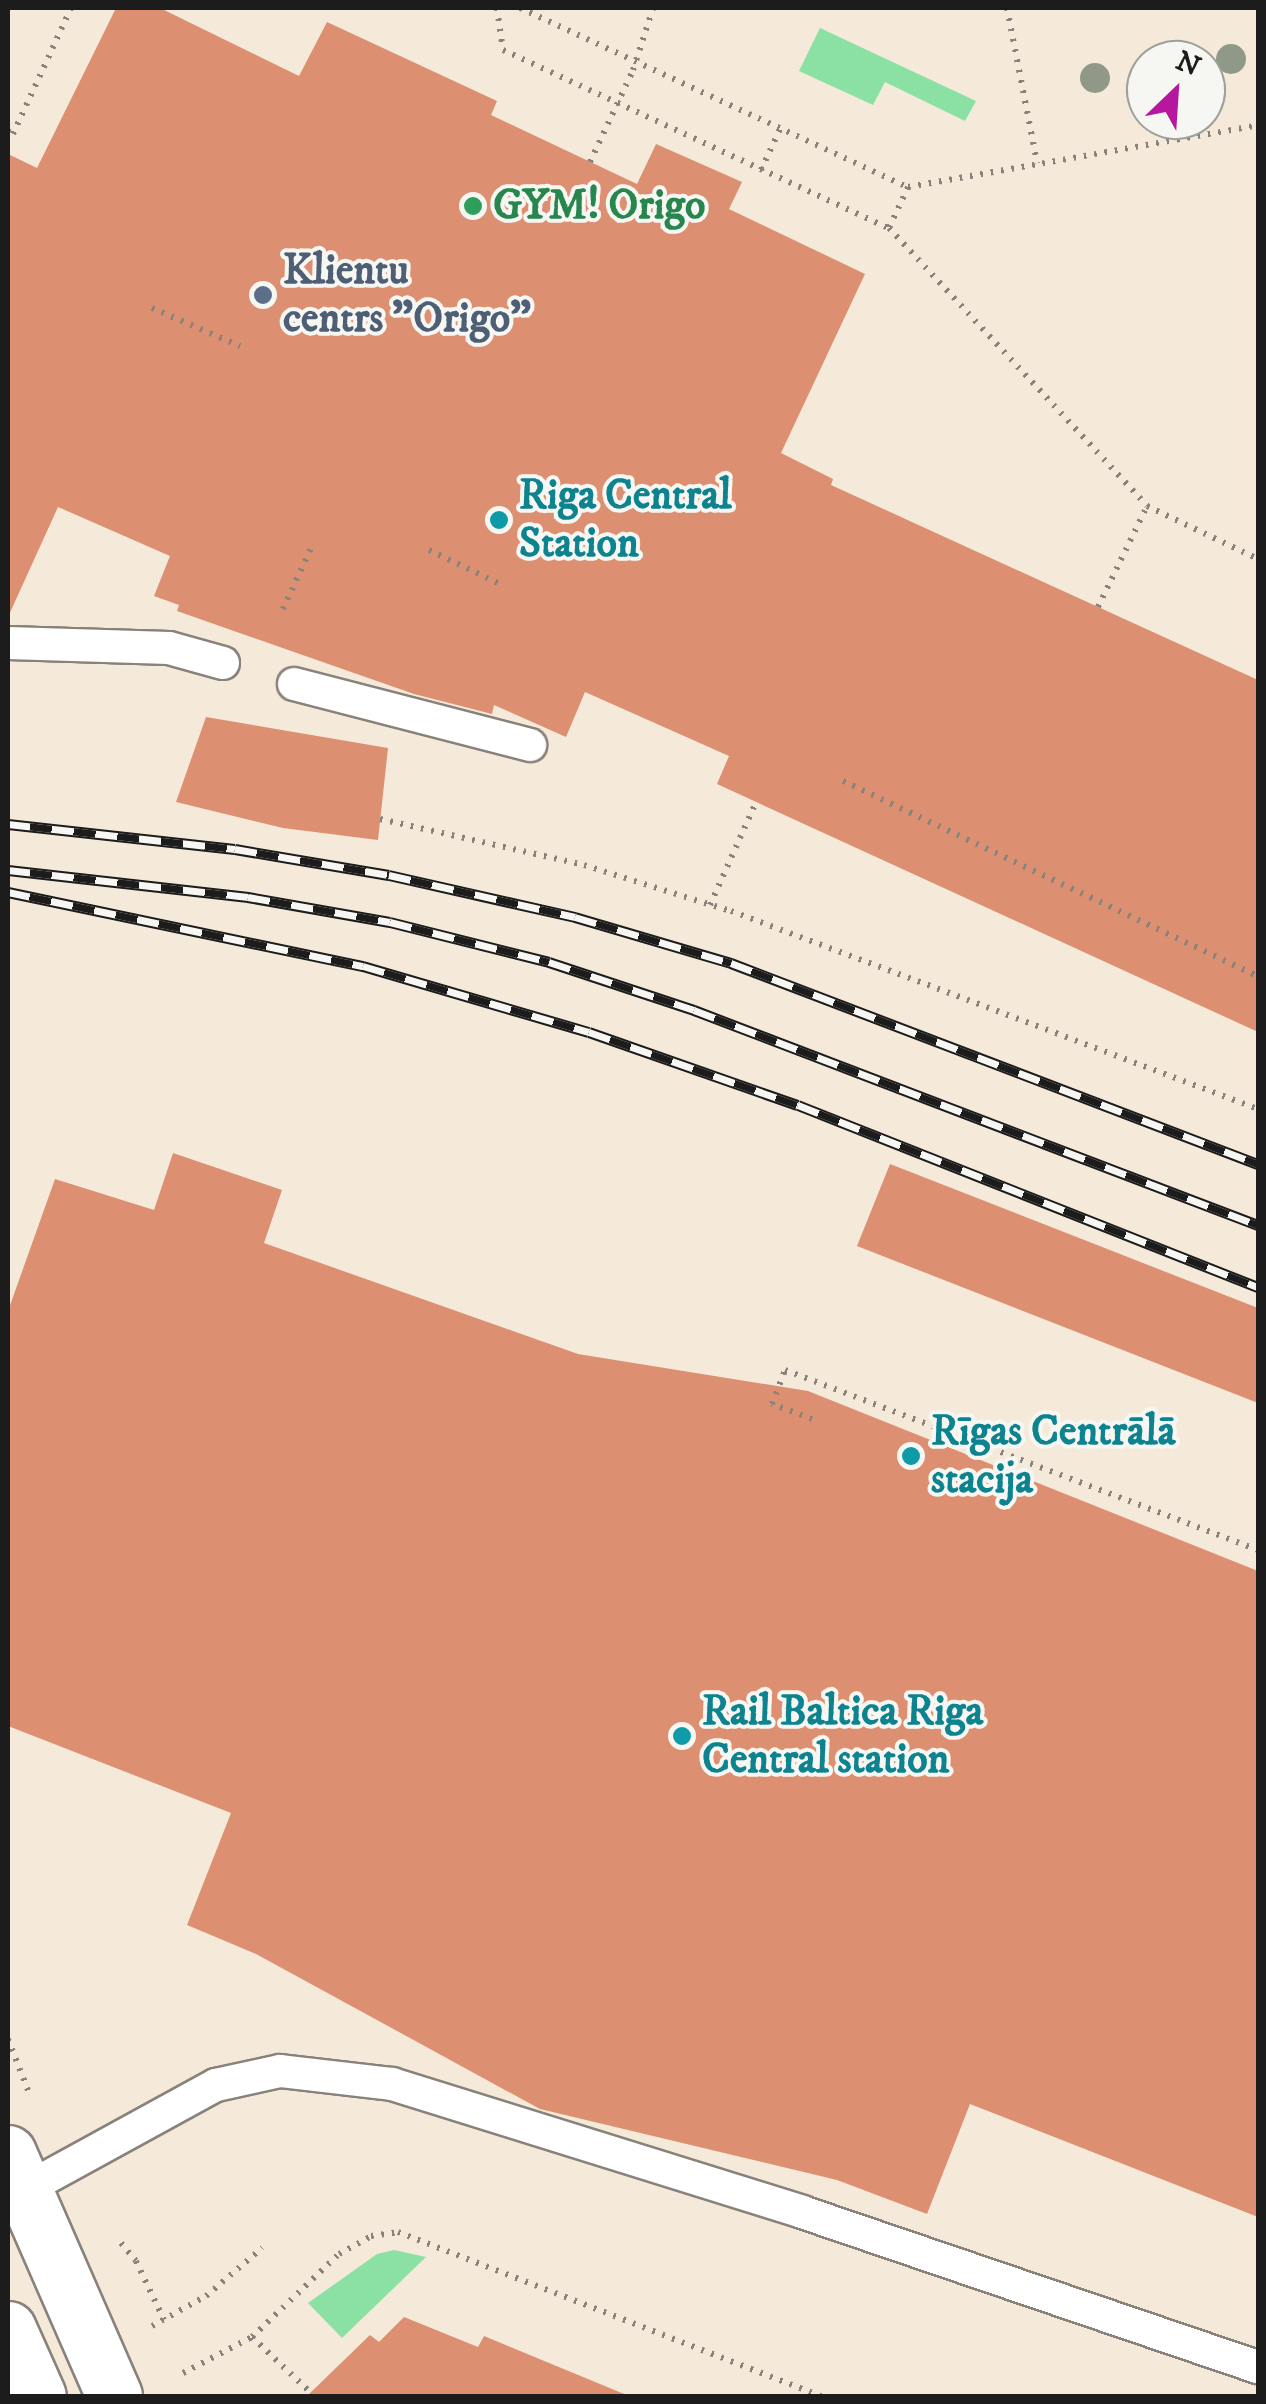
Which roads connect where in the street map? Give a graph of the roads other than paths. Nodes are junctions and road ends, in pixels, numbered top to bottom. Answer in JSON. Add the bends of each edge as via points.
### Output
{"nodes":[{"id":1,"x":8,"y":643,"type":"edge"},
{"id":2,"x":223,"y":663,"type":"dead end"},
{"id":3,"x":294,"y":684,"type":"dead end"},
{"id":4,"x":530,"y":745,"type":"dead end"},
{"id":5,"x":16,"y":2171,"type":"edge"},
{"id":6,"x":8,"y":2329,"type":"edge"},
{"id":7,"x":1258,"y":2368,"type":"edge"},
{"id":8,"x":38,"y":2396,"type":"edge"},
{"id":9,"x":114,"y":2396,"type":"edge"}],
"edges":[{"from":1,"to":2,"type":"lane","via":[[169,648]]},
{"from":3,"to":4,"type":"lane"},
{"from":5,"to":7,"type":"lane","via":[[216,2085],[280,2071],[392,2084],[802,2212]]},
{"from":5,"to":9,"type":"street"},
{"from":6,"to":8,"type":"street"}]}
